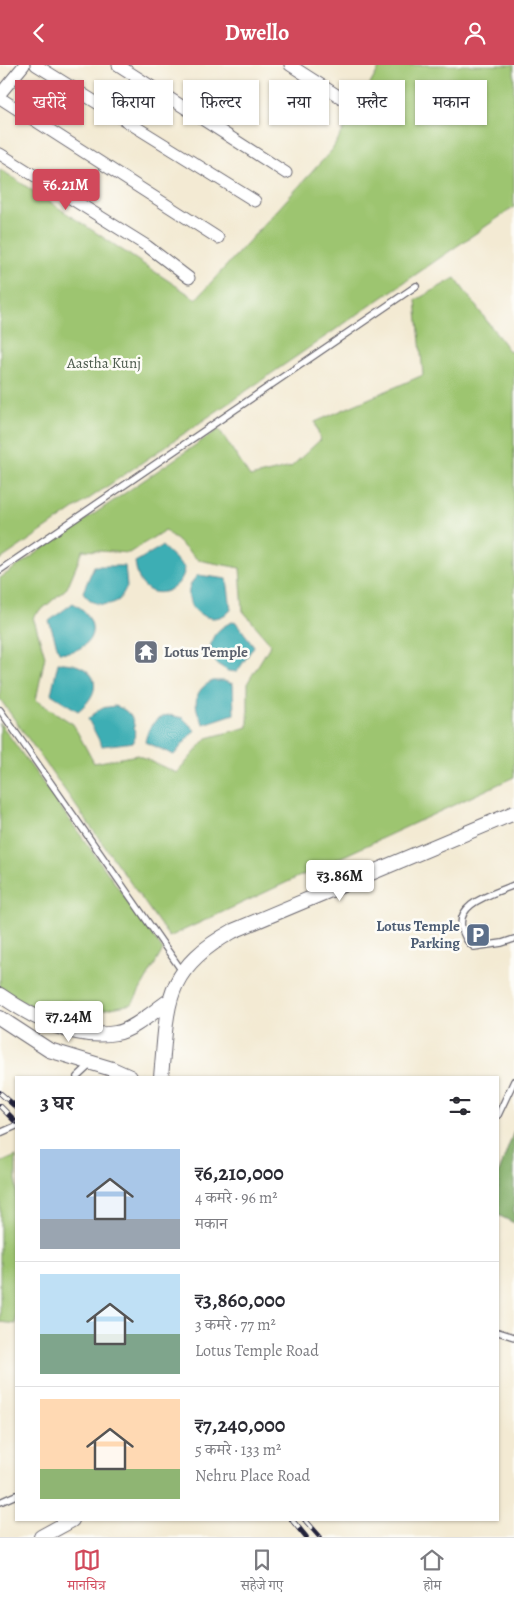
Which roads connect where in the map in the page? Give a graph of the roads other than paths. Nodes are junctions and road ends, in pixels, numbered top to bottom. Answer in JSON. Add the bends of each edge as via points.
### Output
{"nodes":[{"id":1,"x":24,"y":65,"type":"edge"},
{"id":2,"x":36,"y":65,"type":"edge"},
{"id":3,"x":118,"y":65,"type":"edge"},
{"id":4,"x":290,"y":65,"type":"edge"},
{"id":5,"x":0,"y":96,"type":"edge"},
{"id":6,"x":339,"y":96,"type":"edge"},
{"id":7,"x":0,"y":154,"type":"edge"},
{"id":8,"x":286,"y":173,"type":"dead end"},
{"id":9,"x":255,"y":201,"type":"dead end"},
{"id":10,"x":218,"y":238,"type":"dead end"},
{"id":11,"x":189,"y":278,"type":"dead end"},
{"id":12,"x":416,"y":286,"type":"dead end"},
{"id":13,"x":0,"y":570,"type":"edge"},
{"id":14,"x":0,"y":710,"type":"edge"},
{"id":15,"x":514,"y":813,"type":"edge"},
{"id":16,"x":514,"y":885,"type":"edge"},
{"id":17,"x":514,"y":939,"type":"edge"},
{"id":18,"x":183,"y":972,"type":"junction"},
{"id":19,"x":0,"y":995,"type":"edge"},
{"id":20,"x":168,"y":1001,"type":"junction"},
{"id":21,"x":0,"y":1018,"type":"edge"},
{"id":22,"x":92,"y":1063,"type":"junction"},
{"id":23,"x":78,"y":1076,"type":"edge"},
{"id":24,"x":127,"y":1076,"type":"edge"},
{"id":25,"x":160,"y":1076,"type":"edge"},
{"id":26,"x":514,"y":1081,"type":"edge"},
{"id":27,"x":499,"y":1113,"type":"edge"},
{"id":28,"x":15,"y":1126,"type":"edge"},
{"id":29,"x":0,"y":1133,"type":"edge"},
{"id":30,"x":499,"y":1332,"type":"edge"},
{"id":31,"x":514,"y":1337,"type":"edge"},
{"id":32,"x":15,"y":1495,"type":"edge"},
{"id":33,"x":0,"y":1502,"type":"edge"},
{"id":34,"x":70,"y":1521,"type":"edge"},
{"id":35,"x":41,"y":1537,"type":"edge"}],
"edges":[{"from":1,"to":5,"type":"street"},
{"from":2,"to":9,"type":"street"},
{"from":3,"to":8,"type":"street"},
{"from":4,"to":6,"type":"street"},
{"from":5,"to":10,"type":"street"},
{"from":7,"to":11,"type":"street","via":[[147,246]]},
{"from":12,"to":13,"type":"lane"},
{"from":14,"to":18,"type":"lane"},
{"from":15,"to":18,"type":"street","via":[[233,931],[210,943]]},
{"from":16,"to":17,"type":"lane","via":[[469,905],[460,924],[467,942],[474,947]]},
{"from":18,"to":20,"type":"street"},
{"from":19,"to":20,"type":"street","via":[[48,1023],[70,1030],[104,1033],[125,1030]]},
{"from":20,"to":25,"type":"street"},
{"from":21,"to":22,"type":"street","via":[[49,1051]]},
{"from":22,"to":23,"type":"lane"},
{"from":22,"to":24,"type":"street"},
{"from":26,"to":27,"type":"lane"},
{"from":28,"to":29,"type":"lane"},
{"from":30,"to":31,"type":"lane"},
{"from":32,"to":33,"type":"lane"},
{"from":34,"to":35,"type":"street"}]}
